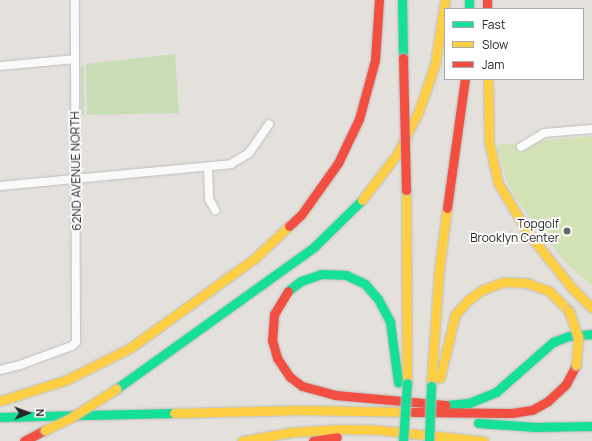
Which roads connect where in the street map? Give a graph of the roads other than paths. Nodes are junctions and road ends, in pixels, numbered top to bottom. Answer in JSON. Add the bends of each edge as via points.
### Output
{"nodes":[{"id":1,"x":75,"y":0,"type":"edge"},
{"id":2,"x":379,"y":0,"type":"edge"},
{"id":3,"x":402,"y":0,"type":"edge"},
{"id":4,"x":445,"y":0,"type":"edge"},
{"id":5,"x":75,"y":59,"type":"junction"},
{"id":6,"x":0,"y":66,"type":"edge"},
{"id":7,"x":465,"y":80,"type":"edge"},
{"id":8,"x":488,"y":80,"type":"edge"},
{"id":9,"x":269,"y":124,"type":"dead end"},
{"id":10,"x":592,"y":129,"type":"edge"},
{"id":11,"x":521,"y":147,"type":"dead end"},
{"id":12,"x":208,"y":167,"type":"junction"},
{"id":13,"x":76,"y":178,"type":"junction"},
{"id":14,"x":0,"y":186,"type":"edge"},
{"id":15,"x":215,"y":210,"type":"dead end"},
{"id":16,"x":592,"y":308,"type":"edge"},
{"id":17,"x":592,"y":334,"type":"edge"},
{"id":18,"x":0,"y":370,"type":"edge"},
{"id":19,"x":403,"y":383,"type":"junction"},
{"id":20,"x":435,"y":386,"type":"junction"},
{"id":21,"x":0,"y":401,"type":"edge"},
{"id":22,"x":448,"y":414,"type":"junction"},
{"id":23,"x":0,"y":417,"type":"edge"},
{"id":24,"x":592,"y":426,"type":"edge"},
{"id":25,"x":460,"y":438,"type":"junction"},
{"id":26,"x":24,"y":441,"type":"edge"},
{"id":27,"x":242,"y":441,"type":"edge"},
{"id":28,"x":313,"y":441,"type":"edge"},
{"id":29,"x":403,"y":441,"type":"edge"},
{"id":30,"x":430,"y":441,"type":"edge"},
{"id":31,"x":483,"y":441,"type":"edge"}],
"edges":[{"from":1,"to":5,"type":"street","name":"62ND AVENUE NORTH"},
{"from":2,"to":21,"type":"highway","via":[[375,60],[359,119],[338,163],[301,215],[254,259],[124,352],[66,380]]},
{"from":3,"to":19,"type":"highway","bridge":true,"via":[[406,190]]},
{"from":4,"to":26,"type":"highway","bridge":true,"via":[[435,64],[418,113],[397,154],[359,204],[314,248],[116,389],[87,408]]},
{"from":5,"to":6,"type":"street"},
{"from":5,"to":13,"type":"street","name":"62ND AVENUE NORTH"},
{"from":7,"to":20,"type":"highway","via":[[439,270]]},
{"from":8,"to":16,"type":"highway","via":[[490,147],[498,183],[528,233],[572,288]]},
{"from":9,"to":12,"type":"street","via":[[249,153],[238,161]]},
{"from":10,"to":11,"type":"street","via":[[544,133]]},
{"from":12,"to":13,"type":"street"},
{"from":12,"to":15,"type":"street","via":[[209,199]]},
{"from":13,"to":14,"type":"street"},
{"from":13,"to":18,"type":"street","name":"62ND AVENUE NORTH","via":[[76,342],[72,346]]},
{"from":17,"to":19,"type":"highway","via":[[569,336],[552,342],[496,392],[469,403],[446,405],[335,395],[302,386],[281,364],[275,352],[271,333],[274,314],[283,297],[295,284],[321,274],[346,275],[365,284],[382,304],[390,322]]},
{"from":19,"to":29,"type":"highway","bridge":true,"via":[[406,408]]},
{"from":20,"to":22,"type":"highway","bridge":true,"via":[[452,322],[463,305],[482,290],[503,282],[527,283],[549,291],[569,311],[578,337],[576,365],[562,388],[538,408],[505,414]]},
{"from":20,"to":30,"type":"highway","bridge":true},
{"from":22,"to":23,"type":"highway","via":[[302,410]]},
{"from":22,"to":24,"type":"highway","via":[[488,424],[548,428]]},
{"from":25,"to":27,"type":"highway","via":[[340,429],[292,432]]},
{"from":25,"to":28,"type":"highway","via":[[352,435]]},
{"from":25,"to":31,"type":"highway"}]}
